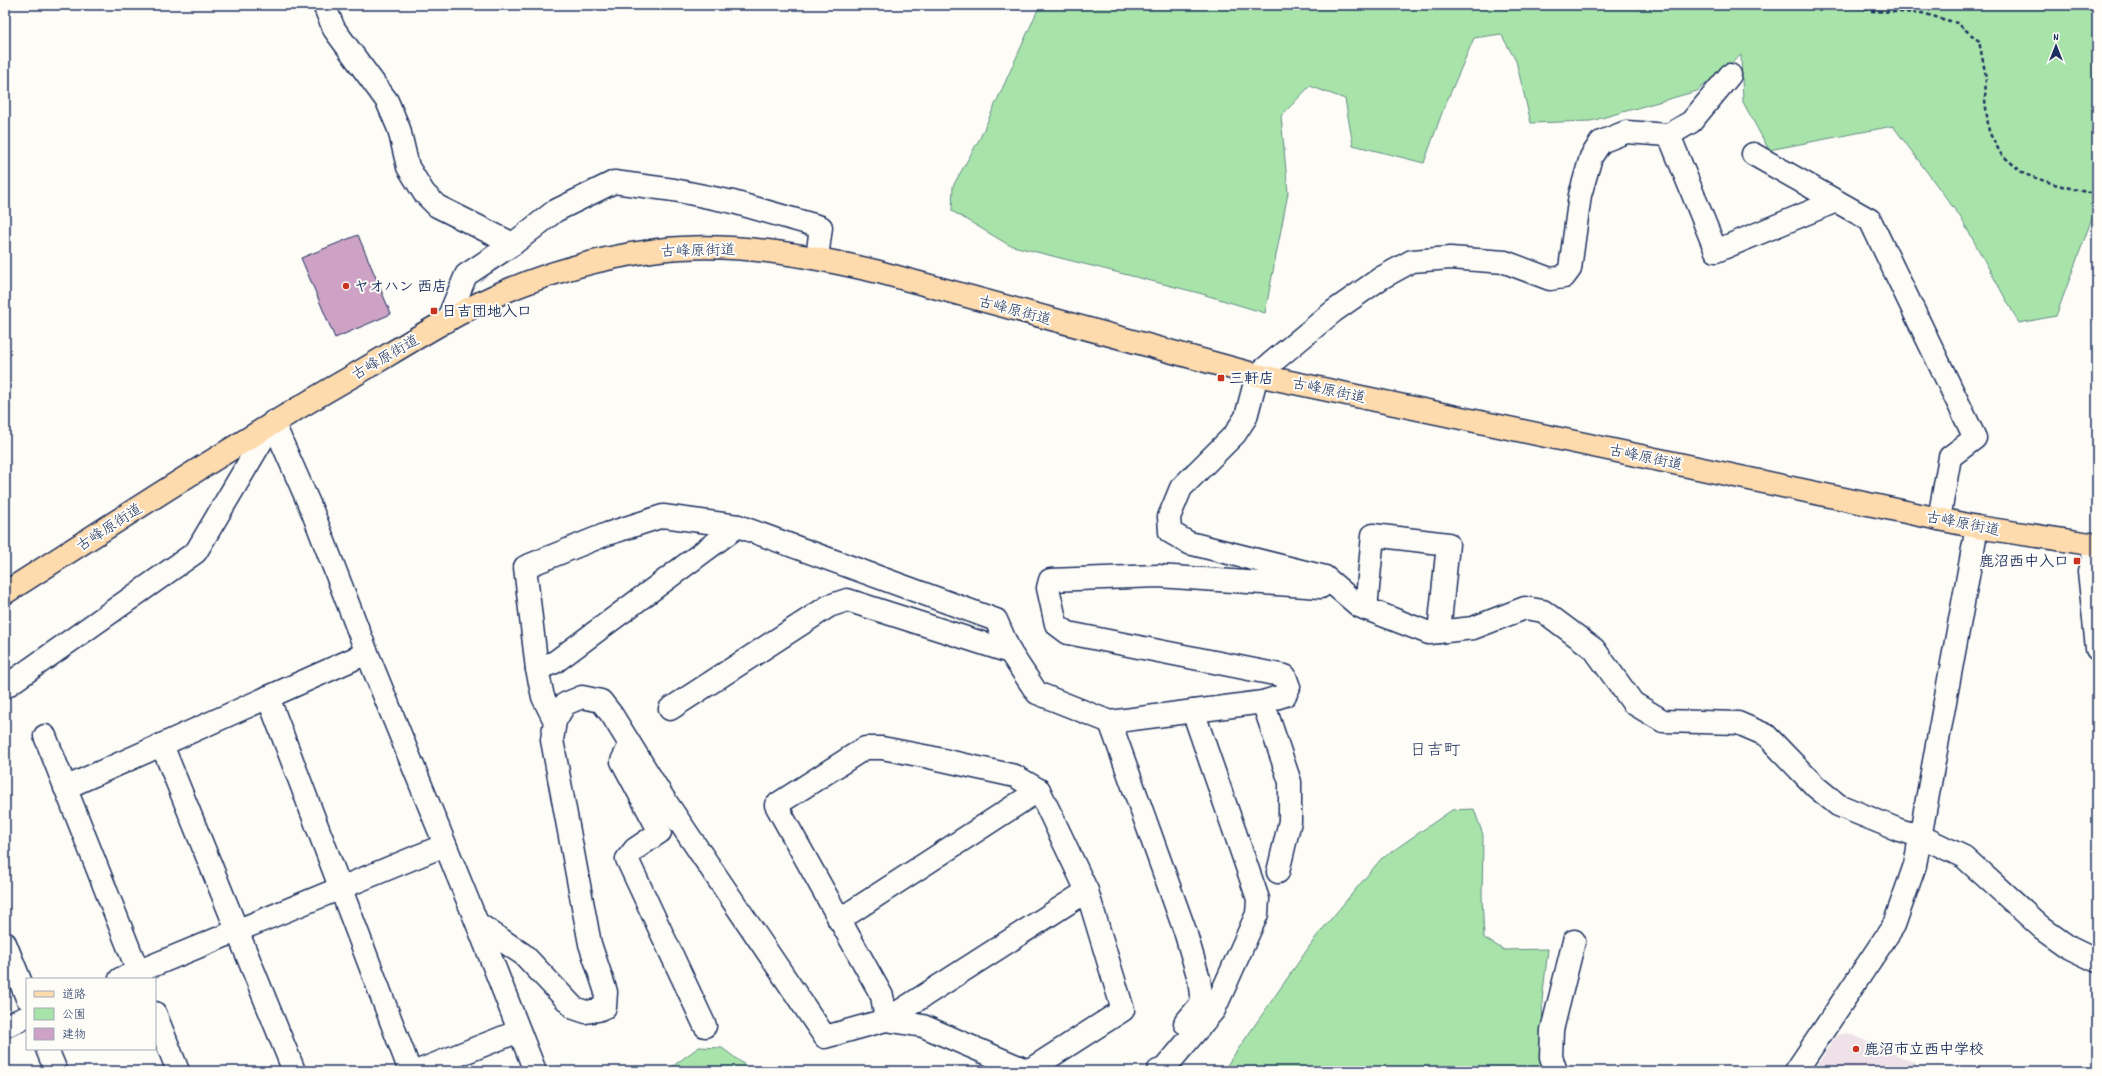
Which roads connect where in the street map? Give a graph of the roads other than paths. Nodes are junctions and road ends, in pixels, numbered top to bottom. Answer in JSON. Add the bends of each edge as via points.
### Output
{"nodes":[{"id":1,"x":324,"y":5,"type":"edge"},
{"id":2,"x":1730,"y":75,"type":"dead end"},
{"id":3,"x":1669,"y":135,"type":"junction"},
{"id":4,"x":1754,"y":154,"type":"dead end"},
{"id":5,"x":1836,"y":201,"type":"junction"},
{"id":6,"x":513,"y":244,"type":"junction"},
{"id":7,"x":817,"y":258,"type":"junction"},
{"id":8,"x":447,"y":321,"type":"junction"},
{"id":9,"x":1257,"y":375,"type":"junction"},
{"id":10,"x":273,"y":422,"type":"junction"},
{"id":11,"x":1939,"y":519,"type":"junction"},
{"id":12,"x":738,"y":526,"type":"junction"},
{"id":13,"x":1977,"y":527,"type":"junction"},
{"id":14,"x":2097,"y":545,"type":"edge"},
{"id":15,"x":1338,"y":588,"type":"junction"},
{"id":16,"x":5,"y":593,"type":"edge"},
{"id":17,"x":1366,"y":609,"type":"junction"},
{"id":18,"x":1439,"y":632,"type":"junction"},
{"id":19,"x":2097,"y":649,"type":"edge"},
{"id":20,"x":1010,"y":652,"type":"junction"},
{"id":21,"x":367,"y":653,"type":"junction"},
{"id":22,"x":537,"y":669,"type":"junction"},
{"id":23,"x":5,"y":687,"type":"edge"},
{"id":24,"x":268,"y":697,"type":"junction"},
{"id":25,"x":1262,"y":702,"type":"junction"},
{"id":26,"x":670,"y":709,"type":"dead end"},
{"id":27,"x":1193,"y":711,"type":"junction"},
{"id":28,"x":555,"y":721,"type":"junction"},
{"id":29,"x":1110,"y":722,"type":"junction"},
{"id":30,"x":45,"y":736,"type":"dead end"},
{"id":31,"x":162,"y":745,"type":"junction"},
{"id":32,"x":630,"y":745,"type":"junction"},
{"id":33,"x":66,"y":788,"type":"junction"},
{"id":34,"x":1040,"y":790,"type":"junction"},
{"id":35,"x":1920,"y":836,"type":"junction"},
{"id":36,"x":445,"y":846,"type":"junction"},
{"id":37,"x":1278,"y":872,"type":"dead end"},
{"id":38,"x":341,"y":888,"type":"junction"},
{"id":39,"x":1087,"y":891,"type":"junction"},
{"id":40,"x":839,"y":920,"type":"junction"},
{"id":41,"x":477,"y":923,"type":"junction"},
{"id":42,"x":237,"y":931,"type":"junction"},
{"id":43,"x":1574,"y":941,"type":"dead end"},
{"id":44,"x":5,"y":943,"type":"edge"},
{"id":45,"x":2097,"y":961,"type":"edge"},
{"id":46,"x":133,"y":976,"type":"edge"},
{"id":47,"x":26,"y":996,"type":"edge"},
{"id":48,"x":156,"y":1016,"type":"edge"},
{"id":49,"x":26,"y":1017,"type":"edge"},
{"id":50,"x":886,"y":1020,"type":"junction"},
{"id":51,"x":5,"y":1026,"type":"edge"},
{"id":52,"x":705,"y":1026,"type":"dead end"},
{"id":53,"x":519,"y":1031,"type":"junction"},
{"id":54,"x":48,"y":1050,"type":"edge"},
{"id":55,"x":56,"y":1071,"type":"edge"},
{"id":56,"x":178,"y":1071,"type":"edge"},
{"id":57,"x":294,"y":1071,"type":"edge"},
{"id":58,"x":410,"y":1071,"type":"edge"},
{"id":59,"x":418,"y":1071,"type":"edge"},
{"id":60,"x":534,"y":1071,"type":"edge"},
{"id":61,"x":1146,"y":1071,"type":"edge"},
{"id":62,"x":1158,"y":1071,"type":"edge"},
{"id":63,"x":1556,"y":1071,"type":"edge"},
{"id":64,"x":1796,"y":1071,"type":"edge"}],
"edges":[{"from":1,"to":6,"type":"street","via":[[334,29],[387,101],[399,129],[408,167],[424,193],[437,206]]},
{"from":2,"to":3,"type":"street","via":[[1692,122]]},
{"from":3,"to":5,"type":"street","via":[[1716,251]]},
{"from":3,"to":9,"type":"street","via":[[1626,132],[1601,142],[1591,157],[1580,195],[1570,268],[1564,277],[1550,279],[1505,262],[1450,258],[1412,261],[1381,278],[1334,311]]},
{"from":4,"to":5,"type":"street"},
{"from":5,"to":11,"type":"street","via":[[1870,220],[1975,438],[1950,458]]},
{"from":6,"to":7,"type":"street","via":[[555,211],[614,182],[674,190],[733,202],[821,227]]},
{"from":6,"to":8,"type":"street","via":[[466,275]]},
{"from":7,"to":8,"type":"main road","name":"古峰原街道","via":[[713,248],[658,250],[554,273],[499,294]]},
{"from":7,"to":9,"type":"main road","name":"古峰原街道","via":[[879,272]]},
{"from":8,"to":10,"type":"main road","name":"古峰原街道"},
{"from":9,"to":11,"type":"main road","name":"古峰原街道"},
{"from":9,"to":15,"type":"street","via":[[1246,417],[1235,434],[1181,488],[1169,517],[1170,532],[1189,544],[1325,577]]},
{"from":10,"to":16,"type":"main road","name":"古峰原街道"},
{"from":10,"to":21,"type":"street","via":[[313,513]]},
{"from":10,"to":23,"type":"street","via":[[196,552]]},
{"from":11,"to":13,"type":"main road","name":"古峰原街道"},
{"from":12,"to":20,"type":"street","via":[[996,620]]},
{"from":12,"to":22,"type":"street","via":[[555,662]]},
{"from":12,"to":22,"type":"street","via":[[662,516],[607,534],[525,567]]},
{"from":13,"to":14,"type":"main road","name":"古峰原街道"},
{"from":13,"to":35,"type":"street"},
{"from":14,"to":19,"type":"street","via":[[2089,571]]},
{"from":15,"to":17,"type":"street"},
{"from":15,"to":25,"type":"street","via":[[1158,576],[1050,580],[1048,588],[1056,624],[1068,633],[1285,676],[1289,687],[1285,695]]},
{"from":17,"to":18,"type":"street","via":[[1429,633]]},
{"from":17,"to":18,"type":"street","via":[[1372,535],[1448,544]]},
{"from":18,"to":35,"type":"street","via":[[1473,628],[1526,608],[1543,611],[1594,648],[1633,703],[1663,721],[1738,723],[1766,735],[1816,787],[1838,805],[1892,828]]},
{"from":20,"to":26,"type":"street","via":[[847,600],[829,606]]},
{"from":20,"to":29,"type":"street","via":[[1037,693]]},
{"from":21,"to":24,"type":"street"},
{"from":21,"to":36,"type":"street"},
{"from":22,"to":28,"type":"street","via":[[543,697]]},
{"from":24,"to":31,"type":"street"},
{"from":24,"to":38,"type":"street"},
{"from":25,"to":27,"type":"street"},
{"from":25,"to":37,"type":"street","via":[[1290,782],[1290,821]]},
{"from":27,"to":29,"type":"street"},
{"from":27,"to":62,"type":"street","via":[[1258,899],[1257,914],[1214,1010],[1164,1069]]},
{"from":28,"to":32,"type":"street","via":[[565,704],[582,697],[601,701]]},
{"from":28,"to":41,"type":"street","via":[[552,740],[590,944],[606,992],[604,1007],[586,1012],[574,1008],[524,956]]},
{"from":29,"to":61,"type":"street","via":[[1185,931],[1199,979],[1202,1003]]},
{"from":30,"to":33,"type":"street"},
{"from":31,"to":33,"type":"street"},
{"from":31,"to":42,"type":"street"},
{"from":32,"to":50,"type":"street","via":[[825,1037]]},
{"from":32,"to":52,"type":"street","via":[[622,761],[660,832],[627,859]]},
{"from":33,"to":46,"type":"street"},
{"from":34,"to":39,"type":"street"},
{"from":34,"to":40,"type":"street"},
{"from":34,"to":40,"type":"street","via":[[1015,776],[890,750],[865,748],[776,805]]},
{"from":35,"to":45,"type":"street","via":[[1964,858],[2042,928],[2070,948]]},
{"from":35,"to":64,"type":"street","via":[[1915,864],[1894,925]]},
{"from":36,"to":38,"type":"street"},
{"from":36,"to":41,"type":"street"},
{"from":38,"to":42,"type":"street"},
{"from":38,"to":58,"type":"street"},
{"from":39,"to":50,"type":"street"},
{"from":39,"to":50,"type":"street","via":[[1124,1010],[1028,1071],[924,1026]]},
{"from":40,"to":50,"type":"street","via":[[882,996]]},
{"from":41,"to":53,"type":"street"},
{"from":42,"to":46,"type":"street"},
{"from":42,"to":57,"type":"street"},
{"from":43,"to":63,"type":"street","via":[[1552,1030],[1551,1056]]},
{"from":44,"to":47,"type":"street"},
{"from":48,"to":56,"type":"street"},
{"from":49,"to":51,"type":"street"},
{"from":53,"to":59,"type":"street"},
{"from":53,"to":60,"type":"street"},
{"from":54,"to":55,"type":"street"}]}
